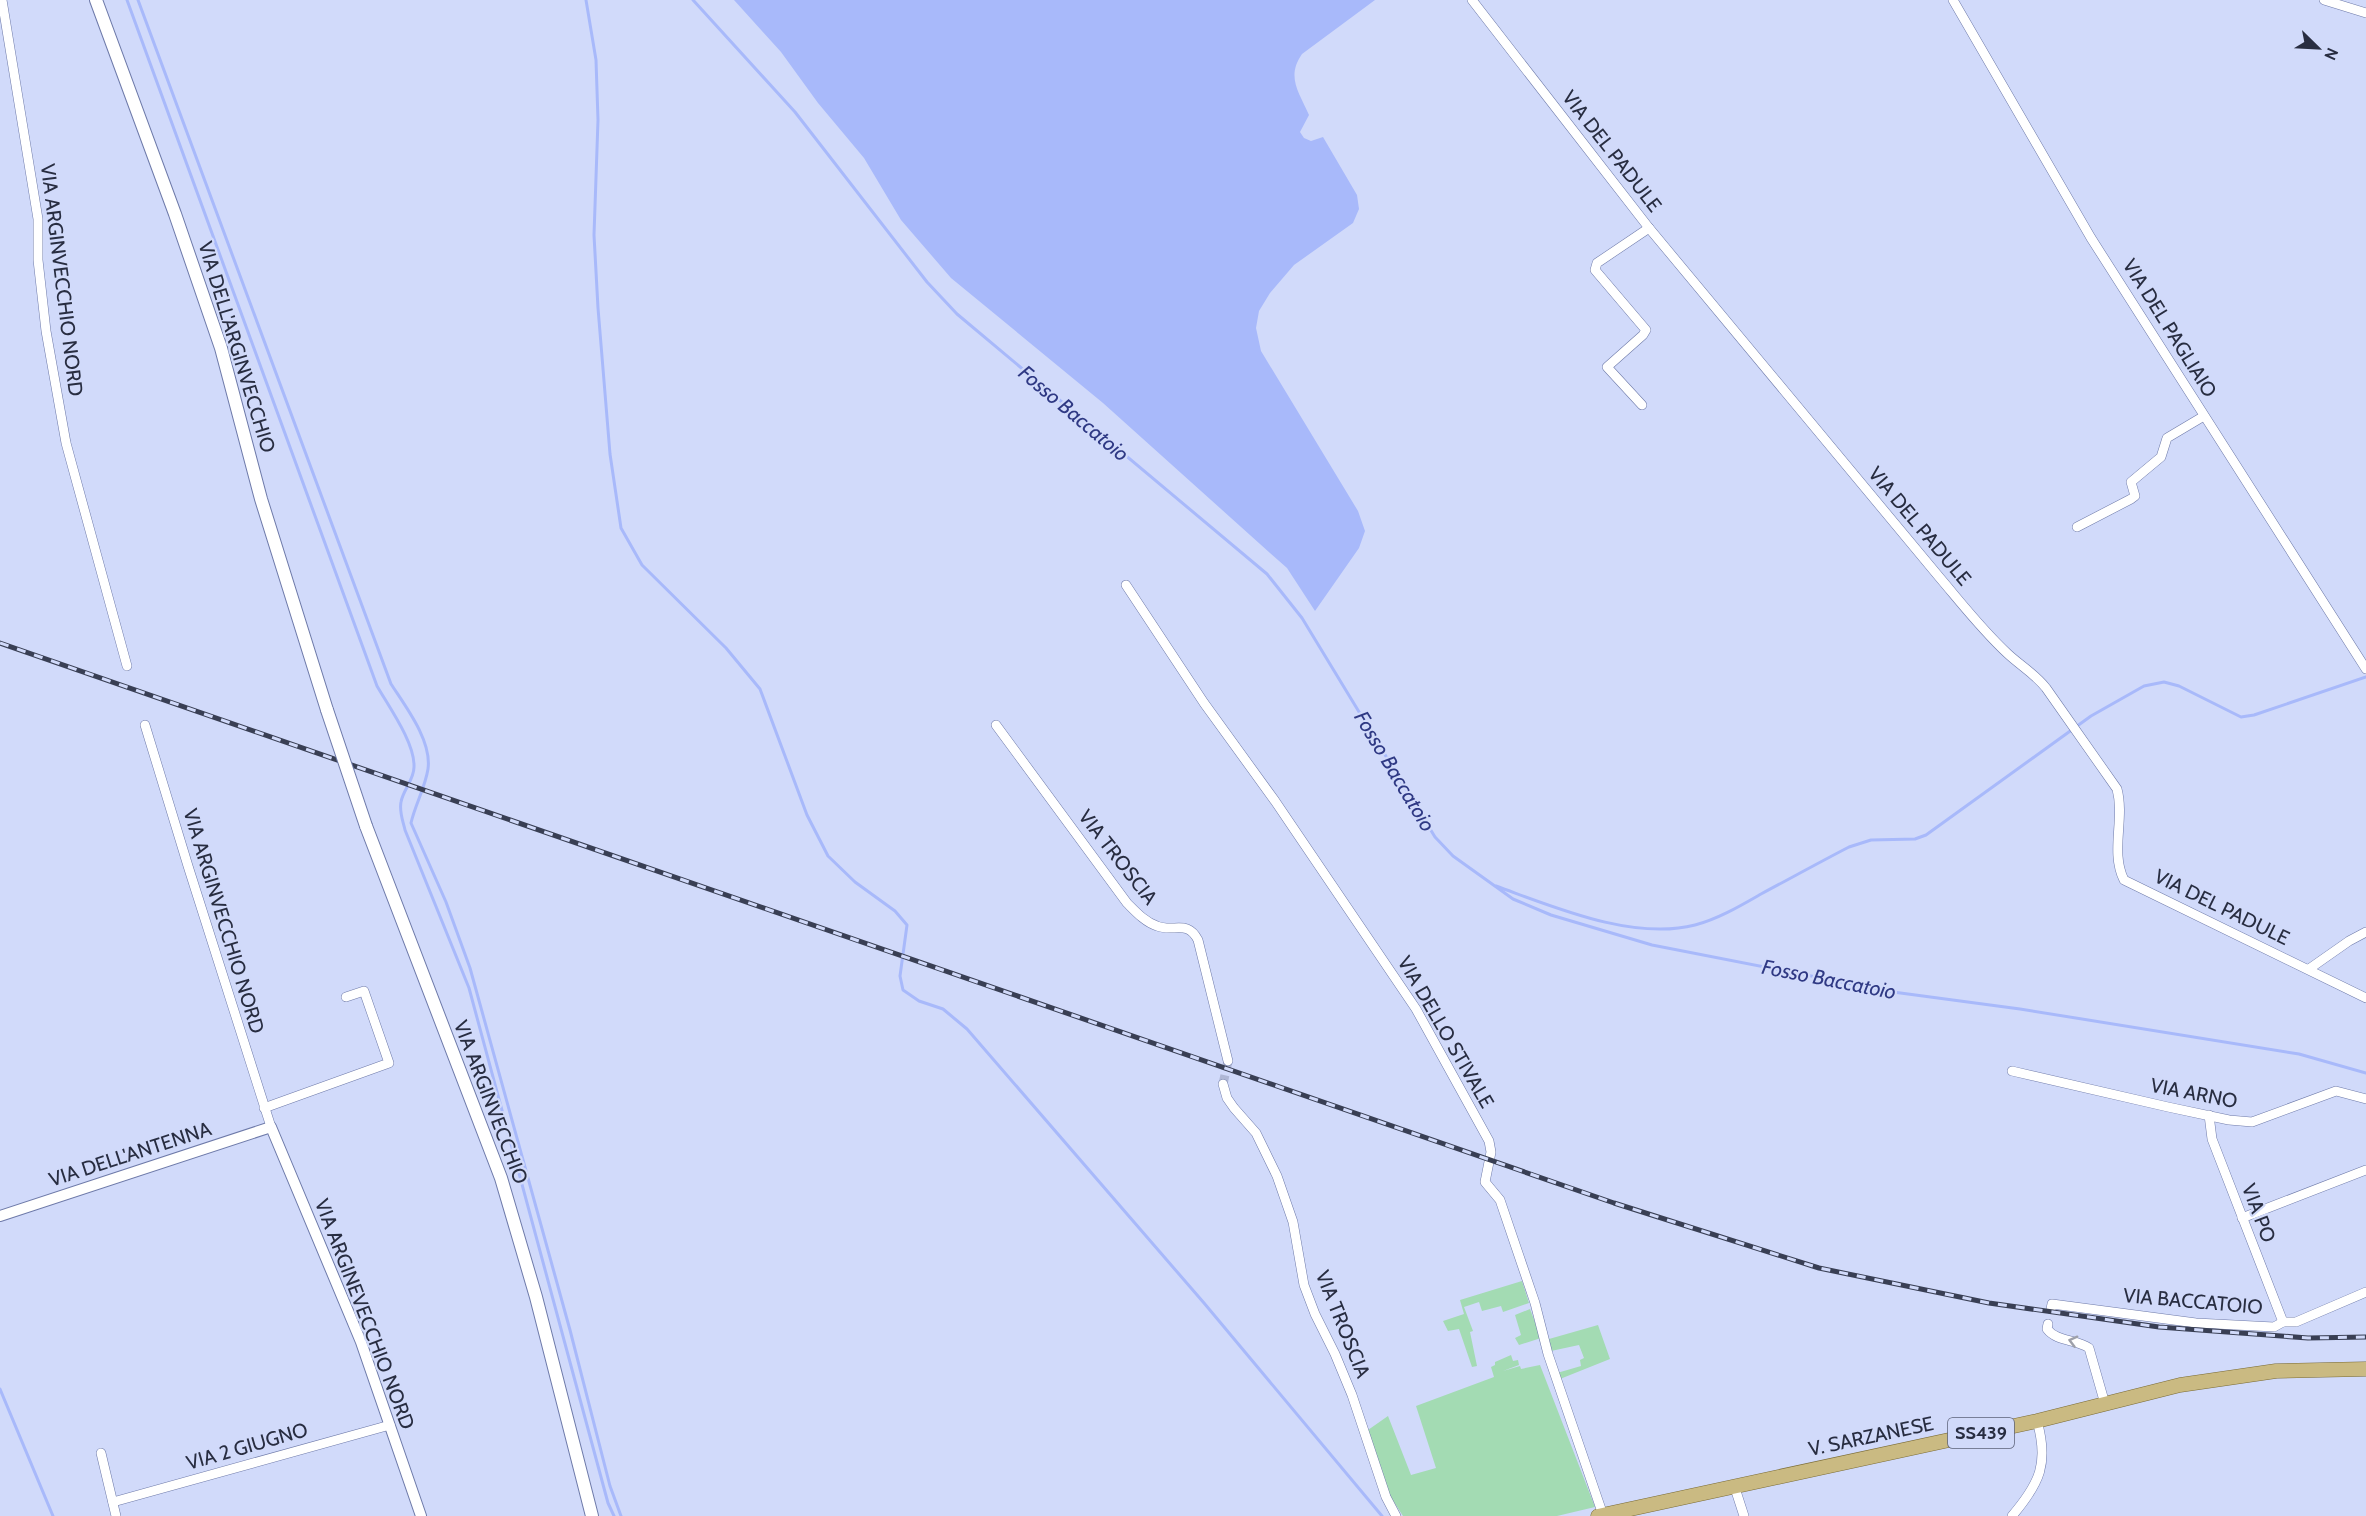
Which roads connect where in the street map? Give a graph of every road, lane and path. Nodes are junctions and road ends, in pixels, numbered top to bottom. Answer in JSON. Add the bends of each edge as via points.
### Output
{"nodes":[{"id":1,"x":3,"y":0,"type":"edge"},
{"id":2,"x":96,"y":0,"type":"edge"},
{"id":3,"x":1472,"y":0,"type":"edge"},
{"id":4,"x":1953,"y":0,"type":"edge"},
{"id":5,"x":2324,"y":0,"type":"edge"},
{"id":6,"x":2366,"y":13,"type":"edge"},
{"id":7,"x":1649,"y":228,"type":"junction"},
{"id":8,"x":1642,"y":405,"type":"dead end"},
{"id":9,"x":2204,"y":416,"type":"junction"},
{"id":10,"x":2077,"y":527,"type":"dead end"},
{"id":11,"x":1126,"y":585,"type":"dead end"},
{"id":12,"x":127,"y":666,"type":"dead end"},
{"id":13,"x":2366,"y":669,"type":"edge"},
{"id":14,"x":327,"y":710,"type":"joint"},
{"id":15,"x":145,"y":725,"type":"dead end"},
{"id":16,"x":996,"y":725,"type":"dead end"},
{"id":17,"x":2366,"y":932,"type":"edge"},
{"id":18,"x":2309,"y":969,"type":"junction"},
{"id":19,"x":346,"y":997,"type":"dead end"},
{"id":20,"x":2366,"y":998,"type":"edge"},
{"id":21,"x":1228,"y":1060,"type":"tunnel mouth"},
{"id":22,"x":2012,"y":1071,"type":"dead end"},
{"id":23,"x":1223,"y":1083,"type":"tunnel mouth"},
{"id":24,"x":2366,"y":1099,"type":"edge"},
{"id":25,"x":264,"y":1108,"type":"junction"},
{"id":26,"x":2209,"y":1115,"type":"junction"},
{"id":27,"x":271,"y":1127,"type":"junction"},
{"id":28,"x":2366,"y":1170,"type":"edge"},
{"id":29,"x":0,"y":1216,"type":"edge"},
{"id":30,"x":2242,"y":1218,"type":"junction"},
{"id":31,"x":2366,"y":1292,"type":"edge"},
{"id":32,"x":2051,"y":1306,"type":"dead end"},
{"id":33,"x":2283,"y":1322,"type":"junction"},
{"id":34,"x":2048,"y":1324,"type":"dead end"},
{"id":35,"x":2366,"y":1369,"type":"edge"},
{"id":36,"x":2105,"y":1404,"type":"junction"},
{"id":37,"x":2037,"y":1421,"type":"junction"},
{"id":38,"x":390,"y":1425,"type":"junction"},
{"id":39,"x":101,"y":1453,"type":"dead end"},
{"id":40,"x":1734,"y":1485,"type":"junction"},
{"id":41,"x":113,"y":1502,"type":"junction"},
{"id":42,"x":116,"y":1516,"type":"edge"},
{"id":43,"x":421,"y":1516,"type":"edge"},
{"id":44,"x":592,"y":1516,"type":"edge"},
{"id":45,"x":1396,"y":1516,"type":"edge"},
{"id":46,"x":1601,"y":1516,"type":"edge"},
{"id":47,"x":1744,"y":1516,"type":"edge"},
{"id":48,"x":2012,"y":1516,"type":"edge"}],
"edges":[{"from":1,"to":12,"type":"street","name":"VIA ARGINVECCHIO NORD","via":[[38,219],[46,331],[66,443]]},
{"from":2,"to":14,"type":"main road","name":"VIA DELL'ARGINVECCHIO","via":[[221,348],[261,499]]},
{"from":3,"to":7,"type":"street","name":"VIA DEL PADULE"},
{"from":4,"to":9,"type":"street","name":"VIA DEL PAGLIAIO","via":[[2091,238]]},
{"from":5,"to":6,"type":"street"},
{"from":7,"to":8,"type":"street","via":[[1597,263],[1595,270],[1646,330],[1607,367]]},
{"from":7,"to":18,"type":"street","name":"VIA DEL PADULE","via":[[1940,578],[1996,642],[2036,675],[2117,789],[2119,870],[2124,880]]},
{"from":9,"to":10,"type":"street","via":[[2167,438],[2161,457],[2131,482],[2135,496],[2132,499]]},
{"from":9,"to":13,"type":"street","name":"VIA DEL PAGLIAIO"},
{"from":11,"to":46,"type":"street","name":"VIA DELLO STIVALE","via":[[1416,1009],[1489,1141],[1491,1152],[1485,1182],[1500,1200]]},
{"from":14,"to":44,"type":"main road","name":"VIA ARGINVECCHIO","bridge":true,"via":[[366,826],[501,1178]]},
{"from":15,"to":25,"type":"street","name":"VIA ARGINVECCHIO NORD"},
{"from":16,"to":21,"type":"street","name":"VIA TROSCIA","via":[[1127,903],[1160,928],[1185,927],[1194,932]]},
{"from":17,"to":18,"type":"street"},
{"from":18,"to":20,"type":"street","name":"VIA DEL PADULE"},
{"from":19,"to":25,"type":"street","via":[[364,991],[389,1063]]},
{"from":22,"to":26,"type":"street","name":"VIA ARNO"},
{"from":23,"to":45,"type":"street","name":"VIA TROSCIA","via":[[1227,1098],[1256,1133],[1277,1176],[1293,1222],[1304,1285],[1352,1395]]},
{"from":24,"to":26,"type":"street","name":"VIA ARNO","via":[[2336,1091],[2253,1122]]},
{"from":25,"to":27,"type":"street","name":"VIA ARGINVECCHIO NORD"},
{"from":26,"to":30,"type":"street","name":"VIA PO","via":[[2212,1139]]},
{"from":27,"to":29,"type":"street","name":"VIA DELL'ANTENNA"},
{"from":27,"to":38,"type":"street","name":"VIA ARGINEVECCHIO NORD","via":[[361,1342]]},
{"from":28,"to":30,"type":"street"},
{"from":30,"to":33,"type":"street","name":"VIA PO"},
{"from":31,"to":33,"type":"street","name":"VIA BACCATOIO","via":[[2296,1322]]},
{"from":32,"to":33,"type":"street","name":"VIA BACCATOIO","via":[[2196,1323],[2274,1327]]},
{"from":36,"to":34,"type":"street","one_way":true,"via":[[2089,1348],[2053,1336]]},
{"from":35,"to":36,"type":"main road","name":"V. SARZANESE","number":"SS439","via":[[2276,1371],[2180,1385]]},
{"from":36,"to":37,"type":"main road","name":"V. SARZANESE","number":"SS439"},
{"from":37,"to":40,"type":"main road","name":"V. SARZANESE","number":"SS439"},
{"from":37,"to":48,"type":"street","via":[[2043,1443],[2043,1466]]},
{"from":38,"to":41,"type":"street","name":"VIA 2 GIUGNO"},
{"from":38,"to":43,"type":"street","name":"VIA ARGINEVECCHIO NORD"},
{"from":39,"to":41,"type":"street"},
{"from":40,"to":46,"type":"main road","name":"V. SARZANESE","number":"SS439"},
{"from":40,"to":47,"type":"street"},
{"from":41,"to":42,"type":"street"}]}
